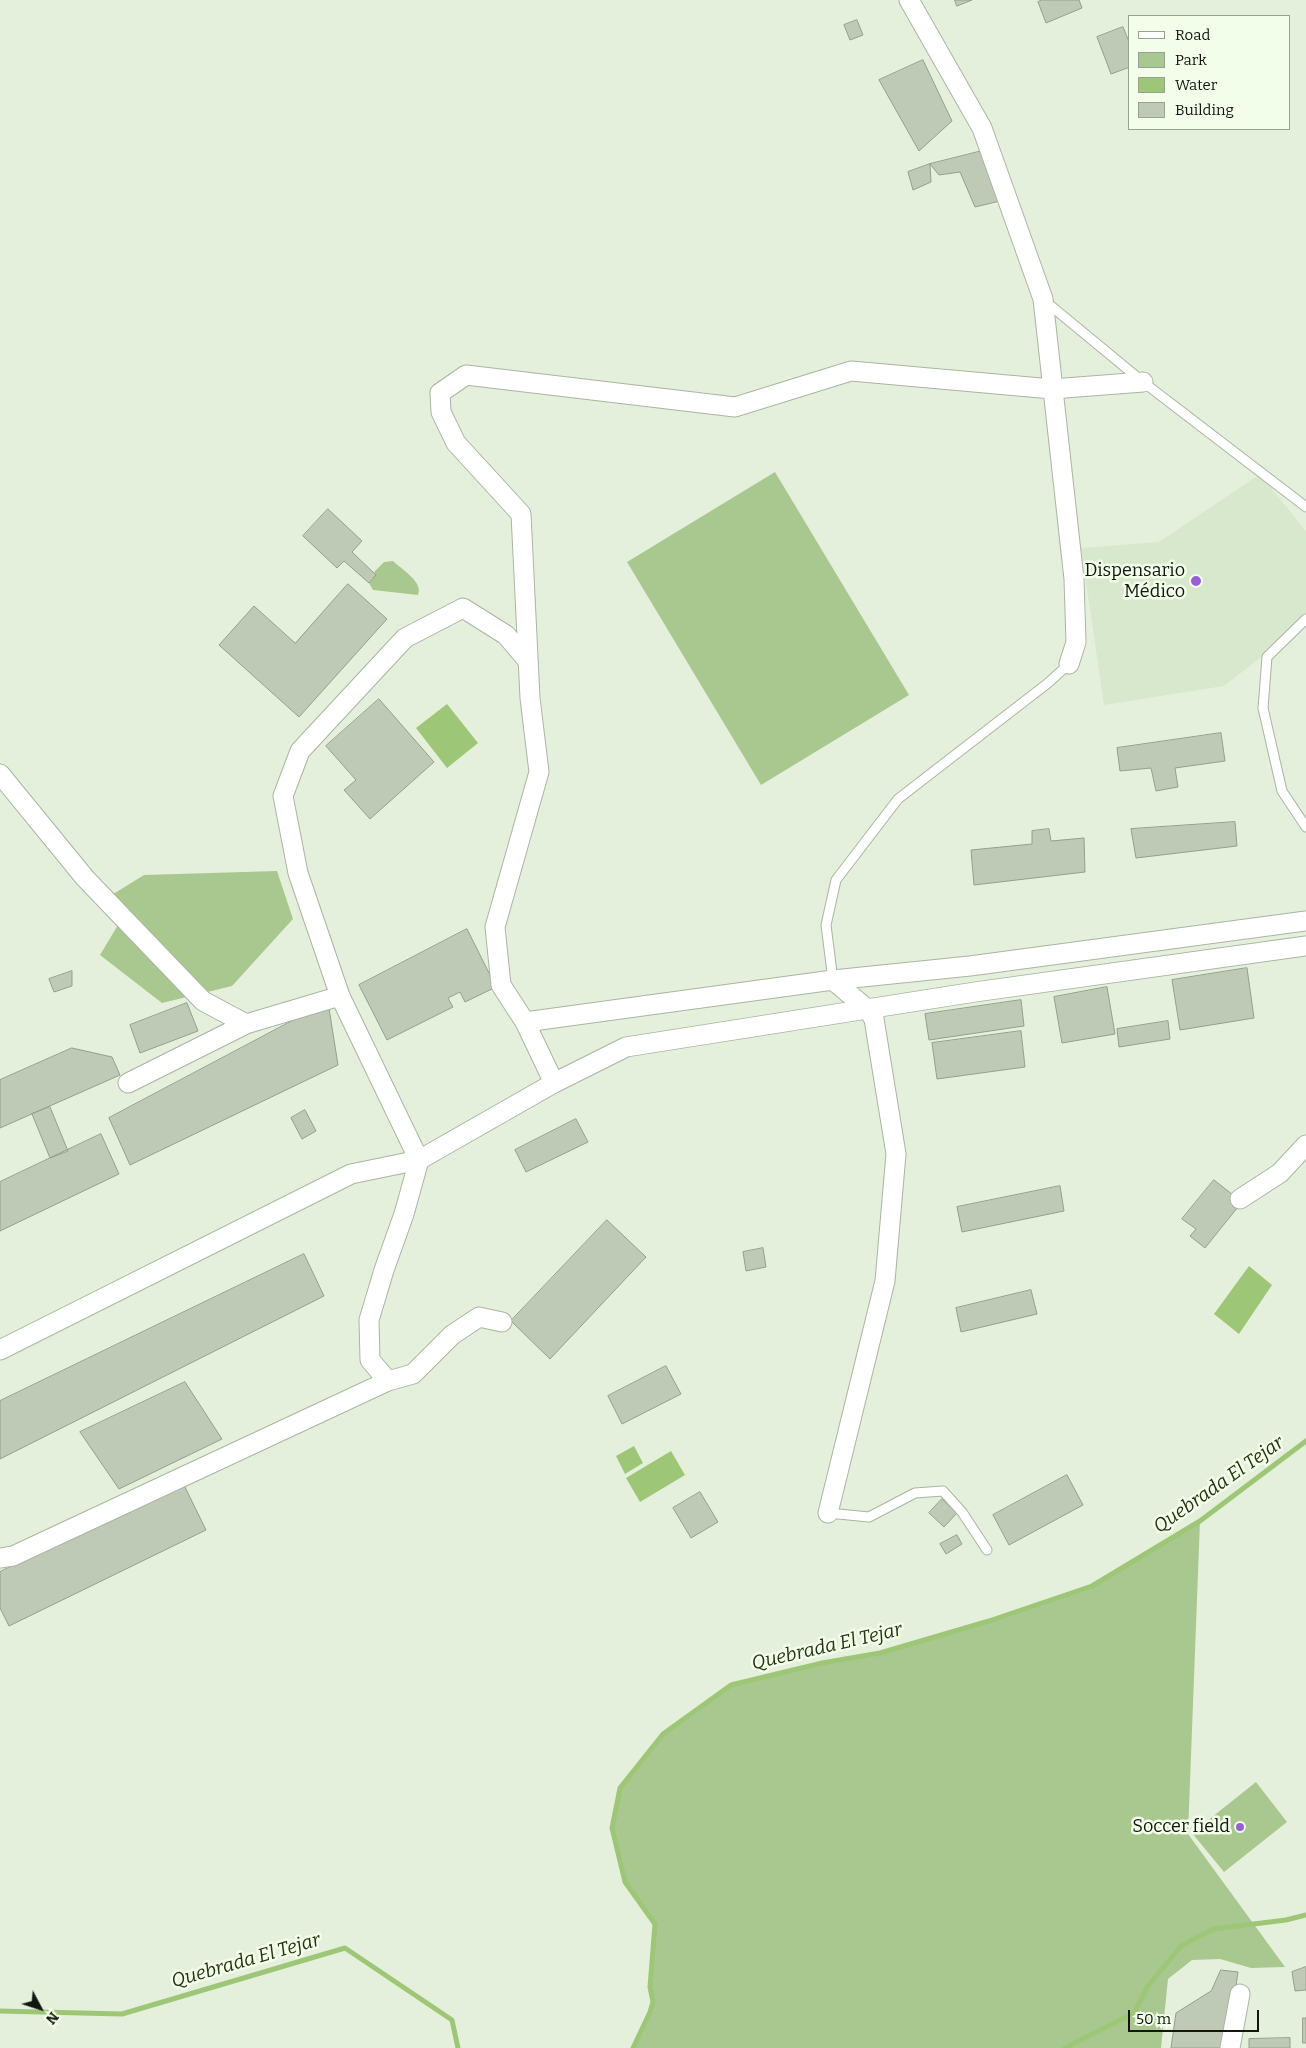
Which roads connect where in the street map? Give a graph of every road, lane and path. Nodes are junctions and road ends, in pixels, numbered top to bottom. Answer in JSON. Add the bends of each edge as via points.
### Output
{"nodes":[{"id":1,"x":909,"y":0,"type":"edge"},
{"id":2,"x":1043,"y":299,"type":"junction"},
{"id":3,"x":1143,"y":382,"type":"junction"},
{"id":4,"x":1052,"y":389,"type":"junction"},
{"id":5,"x":1306,"y":508,"type":"edge"},
{"id":6,"x":1306,"y":619,"type":"edge"},
{"id":7,"x":528,"y":661,"type":"junction"},
{"id":8,"x":1068,"y":664,"type":"joint"},
{"id":9,"x":0,"y":774,"type":"edge"},
{"id":10,"x":1306,"y":827,"type":"edge"},
{"id":11,"x":1306,"y":921,"type":"edge"},
{"id":12,"x":1306,"y":946,"type":"edge"},
{"id":13,"x":970,"y":966,"type":"junction"},
{"id":14,"x":833,"y":980,"type":"junction"},
{"id":15,"x":975,"y":992,"type":"junction"},
{"id":16,"x":340,"y":996,"type":"junction"},
{"id":17,"x":868,"y":1010,"type":"junction"},
{"id":18,"x":525,"y":1022,"type":"junction"},
{"id":19,"x":246,"y":1024,"type":"junction"},
{"id":20,"x":554,"y":1083,"type":"junction"},
{"id":21,"x":128,"y":1084,"type":"dead end"},
{"id":22,"x":1306,"y":1145,"type":"edge"},
{"id":23,"x":419,"y":1160,"type":"junction"},
{"id":24,"x":1240,"y":1199,"type":"dead end"},
{"id":25,"x":502,"y":1322,"type":"dead end"},
{"id":26,"x":0,"y":1350,"type":"edge"},
{"id":27,"x":388,"y":1380,"type":"junction"},
{"id":28,"x":828,"y":1513,"type":"joint"},
{"id":29,"x":987,"y":1550,"type":"dead end"},
{"id":30,"x":0,"y":1558,"type":"edge"},
{"id":31,"x":1240,"y":1994,"type":"dead end"},
{"id":32,"x":1230,"y":2048,"type":"edge"}],
"edges":[{"from":1,"to":2,"type":"street","via":[[982,128]]},
{"from":2,"to":3,"type":"lane"},
{"from":2,"to":4,"type":"street"},
{"from":3,"to":4,"type":"street"},
{"from":3,"to":5,"type":"lane"},
{"from":4,"to":7,"type":"street","via":[[850,371],[735,407],[466,375],[440,392],[441,412],[456,443],[521,514]]},
{"from":4,"to":8,"type":"street","via":[[1074,579],[1076,642]]},
{"from":6,"to":10,"type":"lane","via":[[1267,657],[1263,708],[1282,791]]},
{"from":7,"to":16,"type":"street","via":[[506,635],[463,608],[404,638],[300,751],[283,796],[298,873]]},
{"from":7,"to":18,"type":"street","via":[[539,772],[495,927],[501,986]]},
{"from":8,"to":14,"type":"lane","via":[[898,799],[836,880],[826,925]]},
{"from":9,"to":19,"type":"street","via":[[85,878],[203,1001]]},
{"from":11,"to":13,"type":"street"},
{"from":12,"to":15,"type":"street"},
{"from":13,"to":14,"type":"street"},
{"from":13,"to":15,"type":"street"},
{"from":14,"to":17,"type":"street"},
{"from":14,"to":18,"type":"street"},
{"from":15,"to":17,"type":"street"},
{"from":16,"to":19,"type":"street"},
{"from":16,"to":23,"type":"street"},
{"from":17,"to":20,"type":"street","via":[[626,1047]]},
{"from":17,"to":28,"type":"street","via":[[874,1019],[896,1154],[884,1281]]},
{"from":18,"to":20,"type":"street"},
{"from":19,"to":21,"type":"street"},
{"from":20,"to":23,"type":"street"},
{"from":22,"to":24,"type":"street","via":[[1280,1174]]},
{"from":23,"to":26,"type":"street","via":[[351,1174]]},
{"from":23,"to":27,"type":"street","via":[[369,1320],[370,1360]]},
{"from":25,"to":27,"type":"street","via":[[479,1318],[452,1335],[413,1374]]},
{"from":27,"to":30,"type":"street","via":[[13,1556]]},
{"from":28,"to":29,"type":"lane","via":[[869,1517],[915,1493],[943,1491],[962,1512]]},
{"from":31,"to":32,"type":"street"}]}
